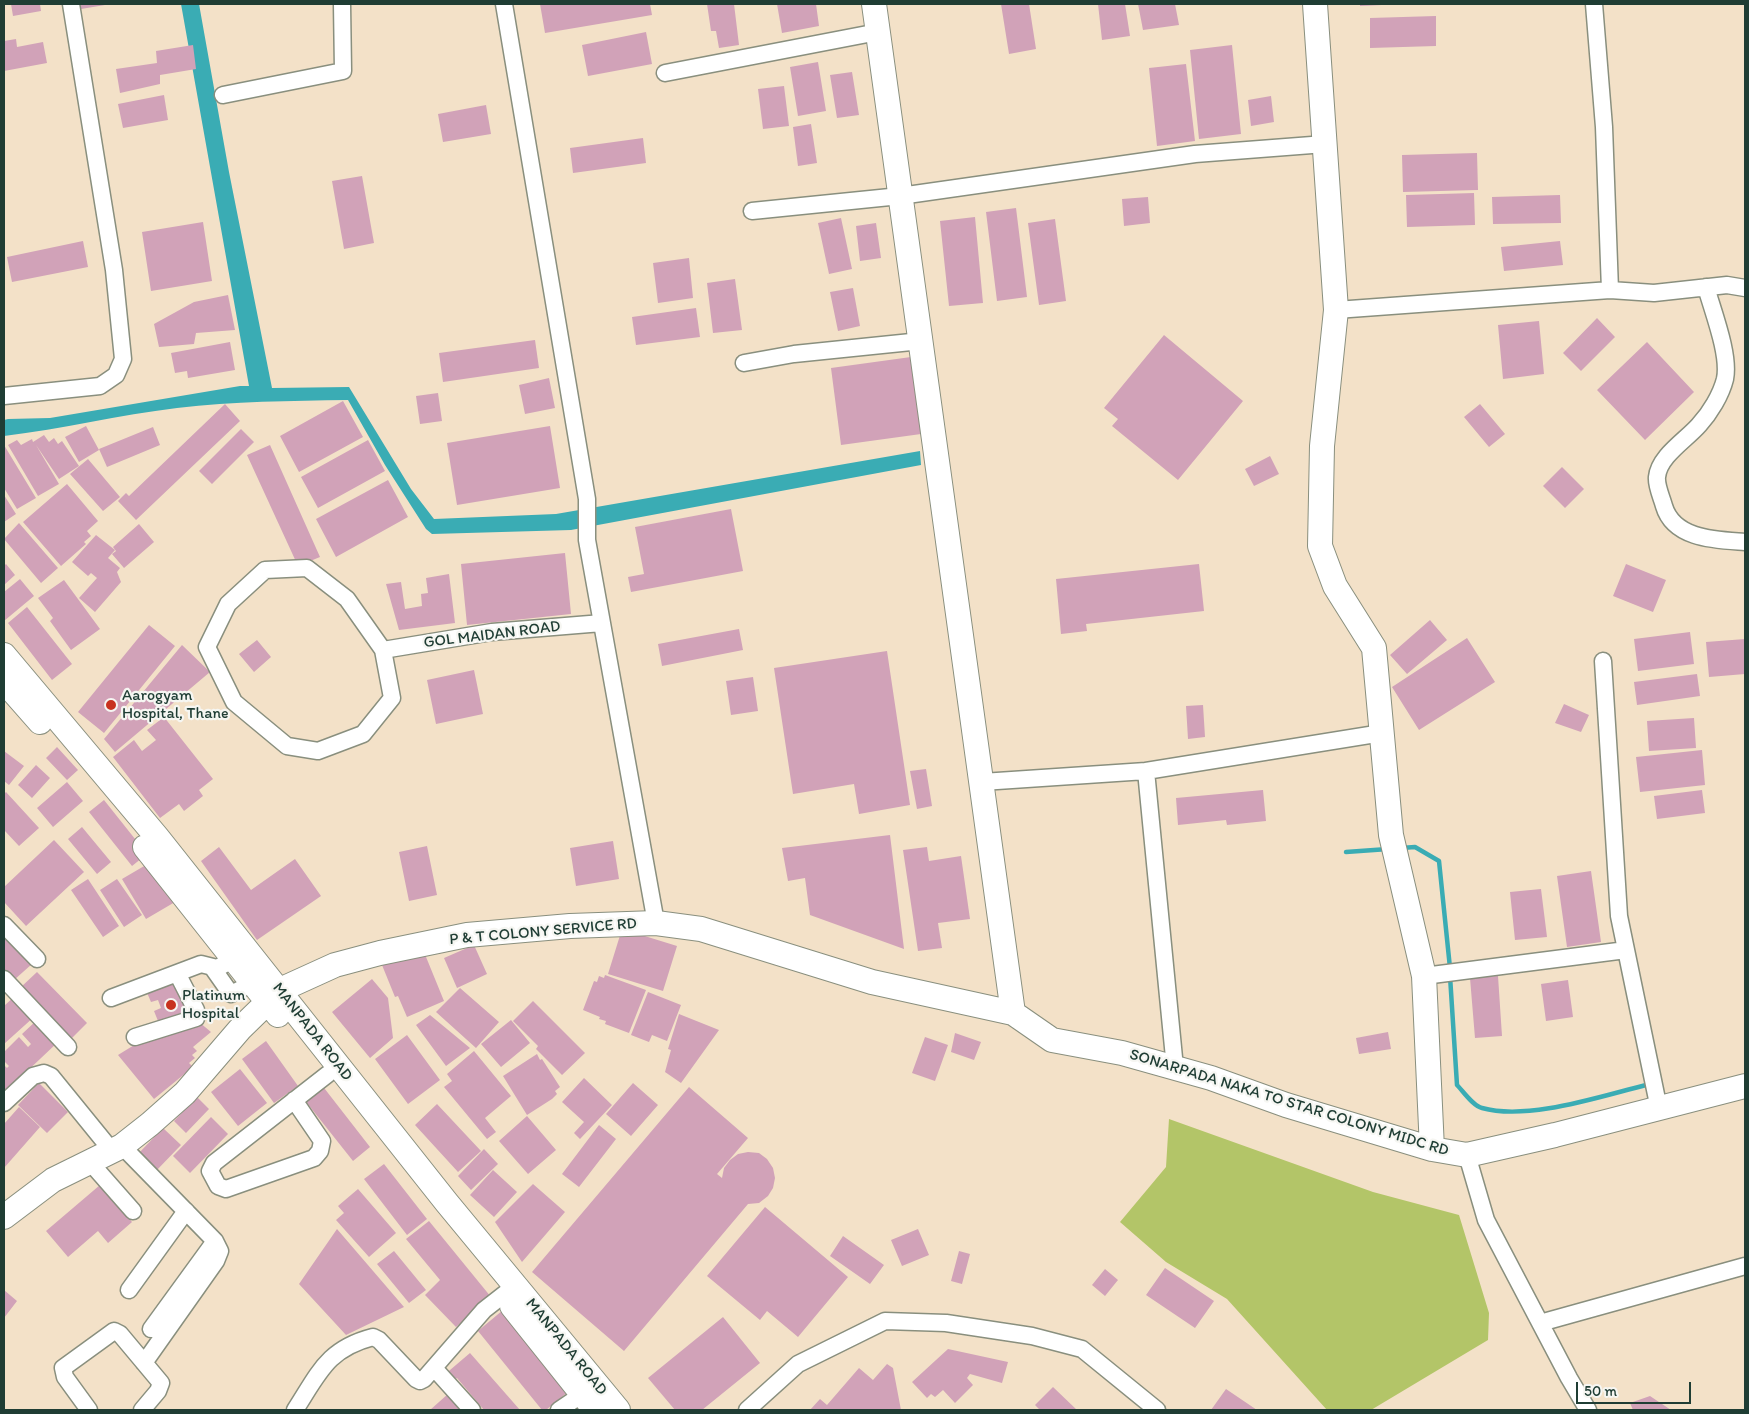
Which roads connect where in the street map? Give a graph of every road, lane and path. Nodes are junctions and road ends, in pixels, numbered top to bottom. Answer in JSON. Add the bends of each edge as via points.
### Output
{"nodes":[{"id":1,"x":71,"y":4,"type":"edge"},
{"id":2,"x":342,"y":4,"type":"edge"},
{"id":3,"x":504,"y":4,"type":"edge"},
{"id":4,"x":874,"y":4,"type":"edge"},
{"id":5,"x":1315,"y":4,"type":"edge"},
{"id":6,"x":1594,"y":4,"type":"edge"},
{"id":7,"x":878,"y":32,"type":"junction"},
{"id":8,"x":665,"y":73,"type":"dead end"},
{"id":9,"x":223,"y":96,"type":"dead end"},
{"id":10,"x":1325,"y":144,"type":"junction"},
{"id":11,"x":900,"y":196,"type":"junction"},
{"id":12,"x":752,"y":211,"type":"dead end"},
{"id":13,"x":1706,"y":287,"type":"junction"},
{"id":14,"x":1745,"y":288,"type":"edge"},
{"id":15,"x":1610,"y":290,"type":"junction"},
{"id":16,"x":1336,"y":310,"type":"junction"},
{"id":17,"x":920,"y":341,"type":"junction"},
{"id":18,"x":744,"y":363,"type":"dead end"},
{"id":19,"x":4,"y":396,"type":"edge"},
{"id":20,"x":1745,"y":542,"type":"edge"},
{"id":21,"x":602,"y":623,"type":"junction"},
{"id":22,"x":384,"y":650,"type":"junction"},
{"id":23,"x":1603,"y":660,"type":"dead end"},
{"id":24,"x":8,"y":676,"type":"edge"},
{"id":25,"x":1382,"y":733,"type":"junction"},
{"id":26,"x":1146,"y":771,"type":"junction"},
{"id":27,"x":982,"y":782,"type":"junction"},
{"id":28,"x":193,"y":896,"type":"junction"},
{"id":29,"x":656,"y":923,"type":"junction"},
{"id":30,"x":4,"y":925,"type":"edge"},
{"id":31,"x":1626,"y":950,"type":"junction"},
{"id":32,"x":37,"y":959,"type":"dead end"},
{"id":33,"x":222,"y":964,"type":"junction"},
{"id":34,"x":177,"y":973,"type":"junction"},
{"id":35,"x":1424,"y":976,"type":"junction"},
{"id":36,"x":4,"y":979,"type":"edge"},
{"id":37,"x":267,"y":988,"type":"junction"},
{"id":38,"x":112,"y":998,"type":"dead end"},
{"id":39,"x":1013,"y":1013,"type":"junction"},
{"id":40,"x":134,"y":1037,"type":"dead end"},
{"id":41,"x":68,"y":1046,"type":"dead end"},
{"id":42,"x":1175,"y":1068,"type":"junction"},
{"id":43,"x":328,"y":1074,"type":"junction"},
{"id":44,"x":1745,"y":1086,"type":"edge"},
{"id":45,"x":354,"y":1097,"type":"junction"},
{"id":46,"x":294,"y":1100,"type":"junction"},
{"id":47,"x":4,"y":1103,"type":"edge"},
{"id":48,"x":1659,"y":1109,"type":"junction"},
{"id":49,"x":117,"y":1148,"type":"junction"},
{"id":50,"x":1432,"y":1149,"type":"junction"},
{"id":51,"x":1468,"y":1155,"type":"junction"},
{"id":52,"x":89,"y":1161,"type":"junction"},
{"id":53,"x":7,"y":1208,"type":"edge"},
{"id":54,"x":133,"y":1210,"type":"dead end"},
{"id":55,"x":186,"y":1211,"type":"junction"},
{"id":56,"x":215,"y":1241,"type":"junction"},
{"id":57,"x":1745,"y":1266,"type":"edge"},
{"id":58,"x":129,"y":1290,"type":"dead end"},
{"id":59,"x":510,"y":1290,"type":"junction"},
{"id":60,"x":1540,"y":1323,"type":"junction"},
{"id":61,"x":151,"y":1329,"type":"dead end"},
{"id":62,"x":144,"y":1362,"type":"junction"},
{"id":63,"x":434,"y":1368,"type":"junction"},
{"id":64,"x":591,"y":1397,"type":"edge"},
{"id":65,"x":89,"y":1410,"type":"edge"},
{"id":66,"x":142,"y":1410,"type":"edge"},
{"id":67,"x":295,"y":1410,"type":"edge"},
{"id":68,"x":472,"y":1410,"type":"edge"},
{"id":69,"x":559,"y":1410,"type":"edge"},
{"id":70,"x":618,"y":1410,"type":"edge"},
{"id":71,"x":747,"y":1410,"type":"edge"},
{"id":72,"x":1157,"y":1410,"type":"edge"},
{"id":73,"x":1588,"y":1410,"type":"edge"}],
"edges":[{"from":1,"to":19,"type":"street","via":[[114,270],[123,359],[116,375],[100,386]]},
{"from":2,"to":9,"type":"street","via":[[343,71]]},
{"from":3,"to":21,"type":"street","via":[[587,499],[587,540]]},
{"from":4,"to":7,"type":"street"},
{"from":5,"to":10,"type":"street"},
{"from":6,"to":15,"type":"street","via":[[1604,127]]},
{"from":7,"to":8,"type":"street"},
{"from":7,"to":11,"type":"street"},
{"from":10,"to":11,"type":"street","via":[[1195,154]]},
{"from":10,"to":16,"type":"street"},
{"from":11,"to":12,"type":"street"},
{"from":11,"to":17,"type":"street"},
{"from":13,"to":14,"type":"street","via":[[1727,284]]},
{"from":13,"to":15,"type":"street","via":[[1654,293]]},
{"from":13,"to":20,"type":"street","via":[[1727,361],[1725,380],[1700,425],[1664,460],[1656,480],[1666,513],[1676,524],[1703,538]]},
{"from":15,"to":16,"type":"street"},
{"from":16,"to":25,"type":"street","via":[[1322,446],[1320,546],[1335,586],[1374,648]]},
{"from":17,"to":18,"type":"street","via":[[794,354]]},
{"from":17,"to":27,"type":"street"},
{"from":21,"to":22,"type":"street","name":"GOL MAIDAN ROAD","via":[[492,632]]},
{"from":21,"to":29,"type":"street"},
{"from":22,"to":22,"type":"street","via":[[347,599],[307,568],[265,570],[228,604],[206,648],[234,702],[287,746],[318,752],[362,734],[392,698]]},
{"from":23,"to":31,"type":"street","via":[[1619,916]]},
{"from":24,"to":28,"type":"street","name":"MANPADA ROAD","via":[[85,762]]},
{"from":25,"to":26,"type":"street"},
{"from":25,"to":35,"type":"street","via":[[1394,849]]},
{"from":26,"to":27,"type":"street"},
{"from":26,"to":42,"type":"street"},
{"from":27,"to":39,"type":"street"},
{"from":28,"to":33,"type":"street","name":"MANPADA ROAD"},
{"from":28,"to":37,"type":"street","name":"MANPADA ROAD"},
{"from":29,"to":37,"type":"street","name":"P & T COLONY SERVICE RD","via":[[467,935],[380,953]]},
{"from":29,"to":39,"type":"street","name":"P & T COLONY SERVICE RD","via":[[701,929],[872,982]]},
{"from":30,"to":32,"type":"street"},
{"from":31,"to":35,"type":"street"},
{"from":31,"to":48,"type":"street"},
{"from":33,"to":34,"type":"street","via":[[201,964]]},
{"from":33,"to":37,"type":"street","name":"MANPADA ROAD"},
{"from":34,"to":38,"type":"street"},
{"from":34,"to":40,"type":"street","via":[[196,1010],[196,1018]]},
{"from":35,"to":50,"type":"street"},
{"from":36,"to":41,"type":"street"},
{"from":37,"to":43,"type":"street","name":"MANPADA ROAD"},
{"from":37,"to":45,"type":"street","name":"MANPADA ROAD"},
{"from":37,"to":49,"type":"street","name":"P & T COLONY SERVICE RD","via":[[240,1029],[184,1093]]},
{"from":39,"to":42,"type":"street","name":"SONARPADA NAKA TO STAR COLONY MIDC RD","via":[[1052,1040],[1122,1053]]},
{"from":42,"to":50,"type":"street","name":"SONARPADA NAKA TO STAR COLONY MIDC RD"},
{"from":43,"to":45,"type":"street","name":"MANPADA ROAD"},
{"from":43,"to":46,"type":"street"},
{"from":44,"to":48,"type":"street","name":"SONARPADA NAKA TO STAR COLONY MIDC RD"},
{"from":45,"to":59,"type":"street","name":"MANPADA ROAD"},
{"from":46,"to":46,"type":"street","via":[[322,1141],[314,1158],[226,1189],[218,1186],[210,1170],[214,1163]]},
{"from":47,"to":49,"type":"street","via":[[34,1076],[44,1072]]},
{"from":48,"to":51,"type":"street","name":"SONARPADA NAKA TO STAR COLONY MIDC RD"},
{"from":49,"to":52,"type":"street","name":"P & T COLONY SERVICE RD"},
{"from":49,"to":55,"type":"street"},
{"from":50,"to":51,"type":"street","name":"SONARPADA NAKA TO STAR COLONY MIDC RD"},
{"from":51,"to":60,"type":"street","via":[[1486,1220]]},
{"from":52,"to":53,"type":"street","name":"P & T COLONY SERVICE RD"},
{"from":52,"to":54,"type":"street"},
{"from":55,"to":56,"type":"street"},
{"from":55,"to":58,"type":"street"},
{"from":56,"to":61,"type":"street"},
{"from":56,"to":62,"type":"street","via":[[220,1251],[216,1261]]},
{"from":57,"to":60,"type":"street"},
{"from":59,"to":63,"type":"street","via":[[484,1310]]},
{"from":59,"to":64,"type":"street","name":"MANPADA ROAD"},
{"from":60,"to":73,"type":"street"},
{"from":62,"to":65,"type":"street","via":[[114,1331],[66,1364],[62,1372],[65,1378]]},
{"from":62,"to":66,"type":"street","via":[[161,1385]]},
{"from":63,"to":67,"type":"street","via":[[420,1381],[379,1340],[373,1337],[365,1339],[326,1361]]},
{"from":63,"to":68,"type":"street"},
{"from":64,"to":69,"type":"street"},
{"from":64,"to":70,"type":"street","name":"MANPADA ROAD"},
{"from":71,"to":72,"type":"street","via":[[798,1364],[885,1321],[955,1325],[1032,1336],[1082,1349]]}]}
